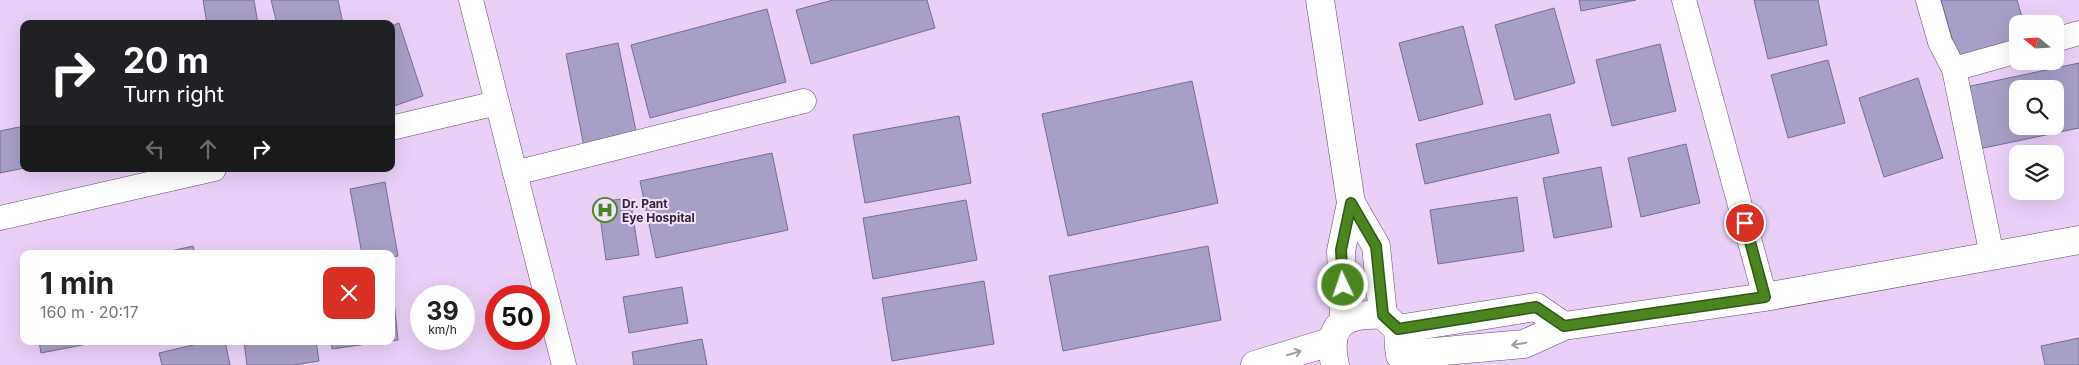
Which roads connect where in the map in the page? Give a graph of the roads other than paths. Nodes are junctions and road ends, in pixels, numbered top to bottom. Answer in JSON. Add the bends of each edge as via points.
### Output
{"nodes":[{"id":1,"x":471,"y":0,"type":"edge"},
{"id":2,"x":1320,"y":0,"type":"edge"},
{"id":3,"x":1684,"y":0,"type":"edge"},
{"id":4,"x":1928,"y":0,"type":"edge"},
{"id":5,"x":2079,"y":33,"type":"edge"},
{"id":6,"x":2064,"y":37,"type":"edge"},
{"id":7,"x":2009,"y":54,"type":"edge"},
{"id":8,"x":1954,"y":69,"type":"junction"},
{"id":9,"x":804,"y":101,"type":"dead end"},
{"id":10,"x":497,"y":103,"type":"junction"},
{"id":11,"x":395,"y":127,"type":"edge"},
{"id":12,"x":201,"y":172,"type":"edge"},
{"id":13,"x":515,"y":172,"type":"junction"},
{"id":14,"x":1351,"y":203,"type":"junction"},
{"id":15,"x":0,"y":218,"type":"edge"},
{"id":16,"x":2079,"y":240,"type":"edge"},
{"id":17,"x":1992,"y":256,"type":"junction"},
{"id":18,"x":1765,"y":297,"type":"junction"},
{"id":19,"x":1394,"y":341,"type":"edge"},
{"id":20,"x":1337,"y":342,"type":"edge"},
{"id":21,"x":564,"y":365,"type":"edge"},
{"id":22,"x":1255,"y":365,"type":"edge"}],
"edges":[{"from":1,"to":10,"type":"street"},
{"from":2,"to":14,"type":"main road"},
{"from":3,"to":18,"type":"street"},
{"from":4,"to":8,"type":"street","via":[[1940,42]]},
{"from":5,"to":6,"type":"street"},
{"from":7,"to":8,"type":"street"},
{"from":8,"to":17,"type":"street"},
{"from":9,"to":13,"type":"street"},
{"from":10,"to":11,"type":"street"},
{"from":10,"to":13,"type":"street"},
{"from":12,"to":15,"type":"street"},
{"from":13,"to":21,"type":"street"},
{"from":14,"to":19,"type":"main road","via":[[1376,246]]},
{"from":14,"to":20,"type":"main road","via":[[1341,250]]},
{"from":16,"to":17,"type":"main road"},
{"from":17,"to":18,"type":"main road"},
{"from":18,"to":19,"type":"main road","via":[[1564,326],[1536,307]]},
{"from":19,"to":20,"type":"main road","via":[[1364,314]]},
{"from":22,"to":20,"type":"main road","one_way":true}]}
